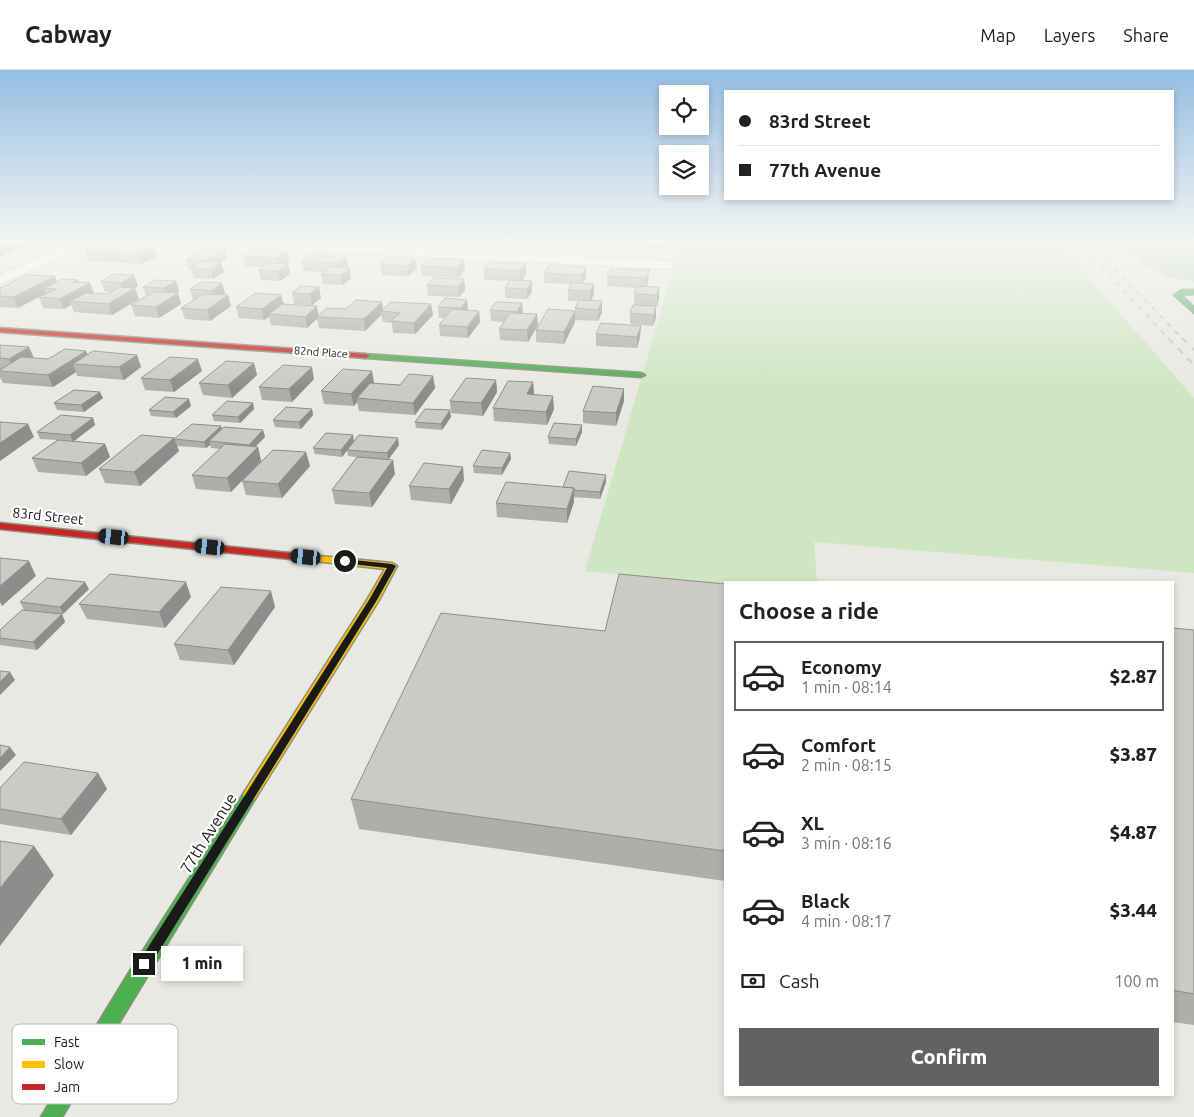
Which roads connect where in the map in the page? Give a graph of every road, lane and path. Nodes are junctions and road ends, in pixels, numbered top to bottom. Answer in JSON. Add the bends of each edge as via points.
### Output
{"nodes":[{"id":1,"x":1194,"y":292,"type":"edge"},
{"id":2,"x":1194,"y":312,"type":"edge"},
{"id":3,"x":0,"y":330,"type":"edge"},
{"id":4,"x":641,"y":375,"type":"dead end"},
{"id":5,"x":0,"y":526,"type":"edge"},
{"id":6,"x":392,"y":566,"type":"joint"},
{"id":7,"x":107,"y":1024,"type":"edge"},
{"id":8,"x":59,"y":1104,"type":"edge"},
{"id":9,"x":51,"y":1117,"type":"edge"}],
"edges":[{"from":1,"to":2,"type":"street","via":[[1177,295]]},
{"from":3,"to":4,"type":"street","name":"82nd Place"},
{"from":5,"to":6,"type":"street","name":"83rd Street"},
{"from":6,"to":7,"type":"street","name":"77th Avenue"},
{"from":8,"to":9,"type":"street","name":"77th Avenue"}]}
